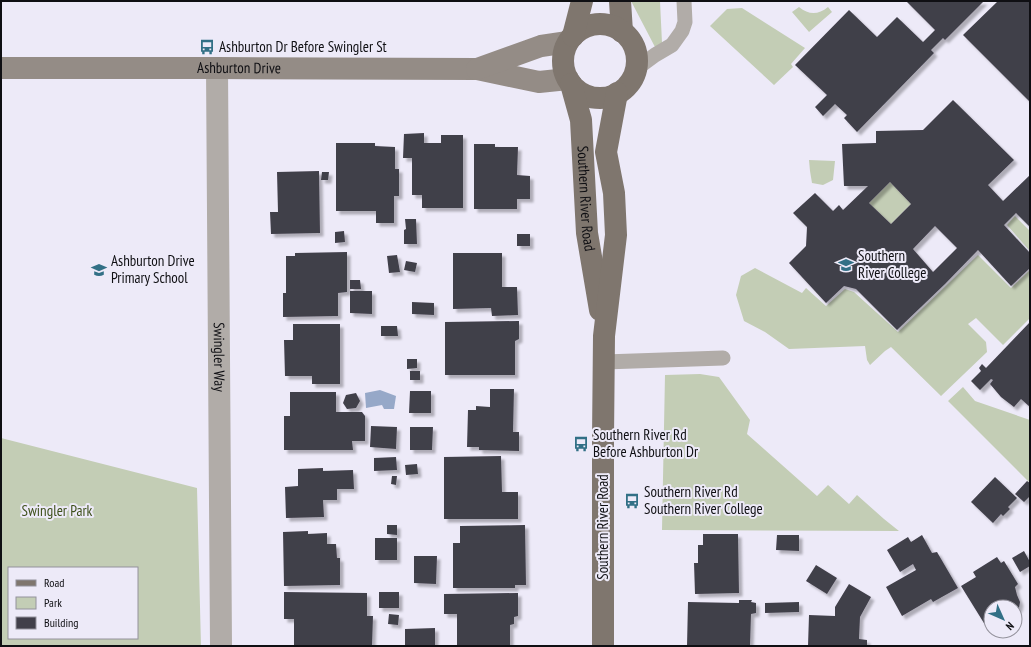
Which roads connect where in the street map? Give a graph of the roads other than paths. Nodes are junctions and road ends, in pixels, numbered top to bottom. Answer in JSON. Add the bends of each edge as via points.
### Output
{"nodes":[{"id":1,"x":582,"y":1,"type":"edge"},
{"id":2,"x":620,"y":1,"type":"edge"},
{"id":3,"x":684,"y":1,"type":"edge"},
{"id":4,"x":622,"y":32,"type":"junction"},
{"id":5,"x":570,"y":39,"type":"junction"},
{"id":6,"x":1,"y":68,"type":"edge"},
{"id":7,"x":217,"y":68,"type":"junction"},
{"id":8,"x":477,"y":69,"type":"junction"},
{"id":9,"x":636,"y":69,"type":"junction"},
{"id":10,"x":569,"y":82,"type":"junction"},
{"id":11,"x":617,"y":94,"type":"junction"},
{"id":12,"x":604,"y":336,"type":"junction"},
{"id":13,"x":723,"y":358,"type":"dead end"},
{"id":14,"x":604,"y":362,"type":"junction"},
{"id":15,"x":221,"y":646,"type":"edge"},
{"id":16,"x":603,"y":646,"type":"edge"}],
"edges":[{"from":1,"to":5,"type":"main road"},
{"from":2,"to":4,"type":"main road"},
{"from":3,"to":9,"type":"lane","via":[[685,22],[682,31],[672,45]]},
{"from":4,"to":5,"type":"main road","via":[[613,26],[592,25]]},
{"from":4,"to":9,"type":"main road","via":[[630,39],[635,49]]},
{"from":5,"to":8,"type":"main road","name":"Ashburton Drive","via":[[541,46]]},
{"from":5,"to":10,"type":"main road","via":[[564,51],[563,61]]},
{"from":6,"to":7,"type":"main road","name":"Ashburton Drive"},
{"from":7,"to":8,"type":"main road","name":"Ashburton Drive"},
{"from":7,"to":15,"type":"street","name":"Swingler Way"},
{"from":8,"to":10,"type":"main road","name":"Ashburton Drive","via":[[539,82]]},
{"from":9,"to":11,"type":"main road","via":[[632,79]]},
{"from":10,"to":11,"type":"main road","via":[[587,96],[597,98]]},
{"from":10,"to":12,"type":"main road","name":"Southern River Road","via":[[581,120],[588,233]]},
{"from":11,"to":12,"type":"main road","name":"Southern River Road","via":[[606,152],[614,193],[616,235]]},
{"from":12,"to":14,"type":"main road","name":"Southern River Road"},
{"from":13,"to":14,"type":"lane"},
{"from":14,"to":16,"type":"main road","name":"Southern River Road"}]}
